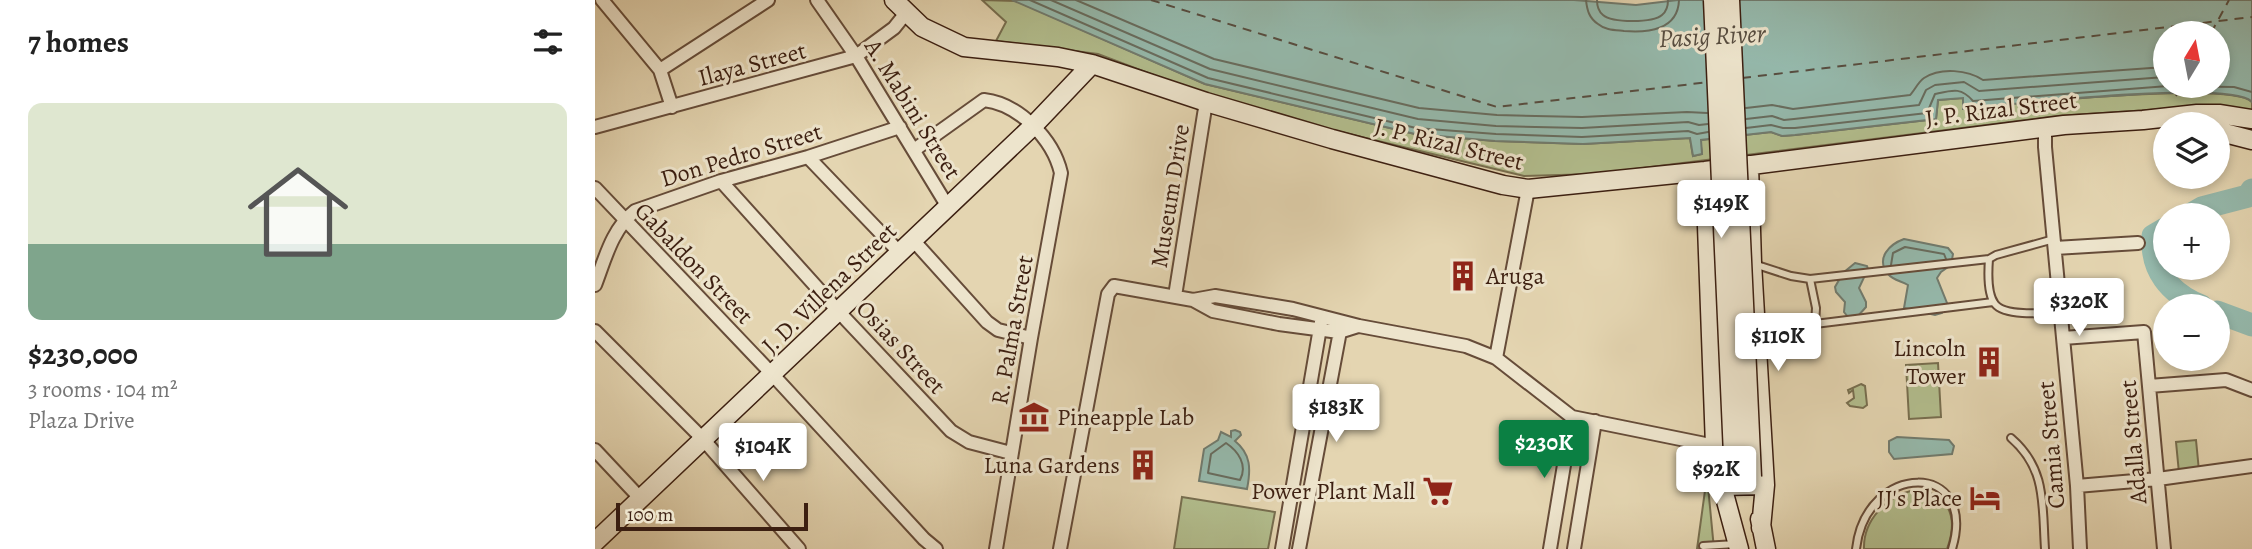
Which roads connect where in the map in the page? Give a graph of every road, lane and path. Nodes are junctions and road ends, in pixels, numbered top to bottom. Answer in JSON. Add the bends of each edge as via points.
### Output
{"nodes":[{"id":1,"x":768,"y":0,"type":"edge"},
{"id":2,"x":817,"y":0,"type":"edge"},
{"id":3,"x":1713,"y":0,"type":"edge"},
{"id":4,"x":1730,"y":0,"type":"edge"},
{"id":5,"x":598,"y":1,"type":"edge"},
{"id":6,"x":900,"y":7,"type":"edge"},
{"id":7,"x":856,"y":57,"type":"junction"},
{"id":8,"x":1092,"y":64,"type":"junction"},
{"id":9,"x":660,"y":70,"type":"junction"},
{"id":10,"x":1206,"y":102,"type":"junction"},
{"id":11,"x":672,"y":107,"type":"junction"},
{"id":12,"x":2252,"y":119,"type":"edge"},
{"id":13,"x":2143,"y":120,"type":"junction"},
{"id":14,"x":2153,"y":121,"type":"edge"},
{"id":15,"x":2153,"y":122,"type":"edge"},
{"id":16,"x":2230,"y":124,"type":"edge"},
{"id":17,"x":1034,"y":125,"type":"junction"},
{"id":18,"x":595,"y":127,"type":"edge"},
{"id":19,"x":900,"y":127,"type":"junction"},
{"id":20,"x":2045,"y":127,"type":"junction"},
{"id":21,"x":2230,"y":130,"type":"edge"},
{"id":22,"x":2252,"y":140,"type":"edge"},
{"id":23,"x":914,"y":150,"type":"junction"},
{"id":24,"x":808,"y":157,"type":"junction"},
{"id":25,"x":1749,"y":165,"type":"junction"},
{"id":26,"x":1705,"y":171,"type":"junction"},
{"id":27,"x":721,"y":181,"type":"junction"},
{"id":28,"x":595,"y":188,"type":"edge"},
{"id":29,"x":1528,"y":189,"type":"junction"},
{"id":30,"x":948,"y":207,"type":"junction"},
{"id":31,"x":624,"y":220,"type":"junction"},
{"id":32,"x":913,"y":240,"type":"junction"},
{"id":33,"x":2055,"y":243,"type":"junction"},
{"id":34,"x":2138,"y":243,"type":"dead end"},
{"id":35,"x":899,"y":253,"type":"junction"},
{"id":36,"x":1989,"y":259,"type":"junction"},
{"id":37,"x":1752,"y":263,"type":"junction"},
{"id":38,"x":1710,"y":275,"type":"junction"},
{"id":39,"x":1810,"y":279,"type":"junction"},
{"id":40,"x":595,"y":285,"type":"edge"},
{"id":41,"x":1175,"y":296,"type":"junction"},
{"id":42,"x":1193,"y":300,"type":"junction"},
{"id":43,"x":1993,"y":302,"type":"junction"},
{"id":44,"x":839,"y":312,"type":"junction"},
{"id":45,"x":2061,"y":312,"type":"junction"},
{"id":46,"x":1322,"y":316,"type":"junction"},
{"id":47,"x":1815,"y":324,"type":"junction"},
{"id":48,"x":1341,"y":326,"type":"junction"},
{"id":49,"x":1319,"y":330,"type":"junction"},
{"id":50,"x":595,"y":331,"type":"edge"},
{"id":51,"x":1031,"y":338,"type":"junction"},
{"id":52,"x":2063,"y":338,"type":"junction"},
{"id":53,"x":1757,"y":344,"type":"junction"},
{"id":54,"x":1496,"y":358,"type":"junction"},
{"id":55,"x":773,"y":375,"type":"junction"},
{"id":56,"x":2149,"y":386,"type":"junction"},
{"id":57,"x":2252,"y":390,"type":"edge"},
{"id":58,"x":1571,"y":417,"type":"junction"},
{"id":59,"x":1595,"y":421,"type":"junction"},
{"id":60,"x":702,"y":438,"type":"junction"},
{"id":61,"x":2011,"y":438,"type":"dead end"},
{"id":62,"x":1715,"y":446,"type":"junction"},
{"id":63,"x":595,"y":450,"type":"edge"},
{"id":64,"x":1011,"y":453,"type":"junction"},
{"id":65,"x":2252,"y":466,"type":"edge"},
{"id":66,"x":2158,"y":479,"type":"junction"},
{"id":67,"x":1743,"y":483,"type":"junction"},
{"id":68,"x":2077,"y":486,"type":"junction"},
{"id":69,"x":639,"y":498,"type":"junction"},
{"id":70,"x":595,"y":542,"type":"edge"},
{"id":71,"x":1737,"y":542,"type":"edge"},
{"id":72,"x":1703,"y":546,"type":"dead end"},
{"id":73,"x":799,"y":549,"type":"edge"},
{"id":74,"x":936,"y":549,"type":"edge"},
{"id":75,"x":996,"y":549,"type":"edge"},
{"id":76,"x":1060,"y":549,"type":"edge"},
{"id":77,"x":1282,"y":549,"type":"edge"},
{"id":78,"x":1299,"y":549,"type":"edge"},
{"id":79,"x":1550,"y":549,"type":"edge"},
{"id":80,"x":1574,"y":549,"type":"edge"},
{"id":81,"x":1766,"y":549,"type":"edge"},
{"id":82,"x":1856,"y":549,"type":"edge"},
{"id":83,"x":1952,"y":549,"type":"edge"},
{"id":84,"x":2045,"y":549,"type":"edge"},
{"id":85,"x":2080,"y":549,"type":"edge"},
{"id":86,"x":2164,"y":549,"type":"edge"}],
"edges":[{"from":1,"to":9,"type":"street"},
{"from":2,"to":7,"type":"street","name":"A. Mabini Street"},
{"from":3,"to":67,"type":"main road","bridge":true},
{"from":4,"to":67,"type":"main road","bridge":true},
{"from":5,"to":9,"type":"street"},
{"from":6,"to":7,"type":"street","name":"Ilaya Street","via":[[894,28]]},
{"from":6,"to":8,"type":"main road","name":"J. P. Rizal Street","via":[[922,27],[964,47]]},
{"from":7,"to":11,"type":"street","name":"Ilaya Street"},
{"from":7,"to":19,"type":"street","name":"A. Mabini Street"},
{"from":8,"to":10,"type":"main road","name":"J. P. Rizal Street"},
{"from":8,"to":17,"type":"main road","name":"J. D. Villena Street"},
{"from":9,"to":11,"type":"street"},
{"from":10,"to":29,"type":"main road","name":"J. P. Rizal Street"},
{"from":10,"to":41,"type":"street","name":"Museum Drive"},
{"from":11,"to":18,"type":"street","name":"Ilaya Street"},
{"from":12,"to":16,"type":"main road","name":"J. P. Rizal Street"},
{"from":13,"to":14,"type":"main road","name":"J. P. Rizal Street"},
{"from":13,"to":15,"type":"main road","name":"J. P. Rizal Street"},
{"from":13,"to":20,"type":"main road","name":"J. P. Rizal Street"},
{"from":17,"to":23,"type":"street","via":[[1005,105],[984,100]]},
{"from":17,"to":30,"type":"main road","name":"J. D. Villena Street"},
{"from":17,"to":51,"type":"street","name":"R. Palma Street","via":[[1061,173]]},
{"from":19,"to":23,"type":"street","name":"A. Mabini Street"},
{"from":19,"to":24,"type":"street","name":"Don Pedro Street"},
{"from":20,"to":25,"type":"main road","name":"J. P. Rizal Street"},
{"from":20,"to":33,"type":"street","name":"Camia Street"},
{"from":21,"to":22,"type":"main road","name":"J. P. Rizal Street"},
{"from":23,"to":30,"type":"street","name":"A. Mabini Street"},
{"from":24,"to":27,"type":"street","name":"Don Pedro Street"},
{"from":24,"to":35,"type":"street"},
{"from":25,"to":26,"type":"main road","name":"J. P. Rizal Street"},
{"from":25,"to":37,"type":"main road"},
{"from":26,"to":29,"type":"main road","name":"J. P. Rizal Street"},
{"from":26,"to":38,"type":"main road"},
{"from":27,"to":31,"type":"street","name":"Don Pedro Street"},
{"from":27,"to":44,"type":"street","name":"Osias Street"},
{"from":28,"to":31,"type":"street","name":"Gabaldon Street"},
{"from":29,"to":54,"type":"street"},
{"from":30,"to":32,"type":"main road","name":"J. D. Villena Street"},
{"from":31,"to":40,"type":"street"},
{"from":31,"to":55,"type":"street","name":"Gabaldon Street"},
{"from":32,"to":35,"type":"main road","name":"J. D. Villena Street"},
{"from":32,"to":51,"type":"street","via":[[987,322],[998,330]]},
{"from":33,"to":34,"type":"street"},
{"from":33,"to":36,"type":"lane"},
{"from":33,"to":45,"type":"street","name":"Camia Street"},
{"from":35,"to":44,"type":"main road","name":"J. D. Villena Street"},
{"from":36,"to":39,"type":"lane"},
{"from":36,"to":43,"type":"lane"},
{"from":37,"to":38,"type":"main road","via":[[1726,259],[1717,263]]},
{"from":37,"to":39,"type":"lane"},
{"from":37,"to":53,"type":"main road"},
{"from":38,"to":62,"type":"main road"},
{"from":39,"to":47,"type":"lane"},
{"from":41,"to":42,"type":"street"},
{"from":41,"to":76,"type":"street","via":[[1114,286],[1108,294]]},
{"from":42,"to":46,"type":"street","via":[[1216,296]]},
{"from":42,"to":49,"type":"street","via":[[1213,311]]},
{"from":43,"to":45,"type":"lane","via":[[2013,311]]},
{"from":43,"to":47,"type":"lane"},
{"from":44,"to":55,"type":"main road","name":"J. D. Villena Street"},
{"from":44,"to":64,"type":"street","name":"Osias Street","via":[[951,431],[969,442]]},
{"from":45,"to":52,"type":"street","name":"Camia Street"},
{"from":46,"to":48,"type":"street"},
{"from":46,"to":49,"type":"street"},
{"from":47,"to":53,"type":"lane","via":[[1809,330]]},
{"from":48,"to":49,"type":"street"},
{"from":48,"to":54,"type":"street","via":[[1466,346]]},
{"from":48,"to":78,"type":"street"},
{"from":49,"to":77,"type":"street"},
{"from":50,"to":60,"type":"street"},
{"from":51,"to":64,"type":"street","name":"R. Palma Street"},
{"from":52,"to":56,"type":"street","name":"Adalla Street","via":[[2144,332]]},
{"from":52,"to":68,"type":"street","name":"Camia Street"},
{"from":53,"to":67,"type":"main road"},
{"from":54,"to":58,"type":"street"},
{"from":55,"to":60,"type":"main road","name":"J. D. Villena Street"},
{"from":55,"to":74,"type":"street","name":"Gabaldon Street"},
{"from":56,"to":57,"type":"street","via":[[2226,380]]},
{"from":56,"to":66,"type":"street","name":"Adalla Street"},
{"from":58,"to":59,"type":"street"},
{"from":58,"to":79,"type":"street"},
{"from":59,"to":62,"type":"street"},
{"from":59,"to":80,"type":"street"},
{"from":60,"to":69,"type":"main road","name":"J. D. Villena Street"},
{"from":60,"to":73,"type":"street"},
{"from":61,"to":84,"type":"lane","via":[[2036,469]]},
{"from":62,"to":67,"type":"main road"},
{"from":63,"to":69,"type":"street"},
{"from":64,"to":75,"type":"street","name":"R. Palma Street"},
{"from":65,"to":66,"type":"street"},
{"from":66,"to":68,"type":"street"},
{"from":66,"to":86,"type":"street","name":"Adalla Street"},
{"from":67,"to":71,"type":"main road"},
{"from":67,"to":81,"type":"main road"},
{"from":68,"to":85,"type":"street","name":"Camia Street"},
{"from":69,"to":70,"type":"main road","name":"J. D. Villena Street"},
{"from":71,"to":72,"type":"lane"},
{"from":82,"to":83,"type":"lane","via":[[1859,532],[1877,500],[1894,487],[1911,483],[1939,488],[1952,499],[1958,526]]}]}
